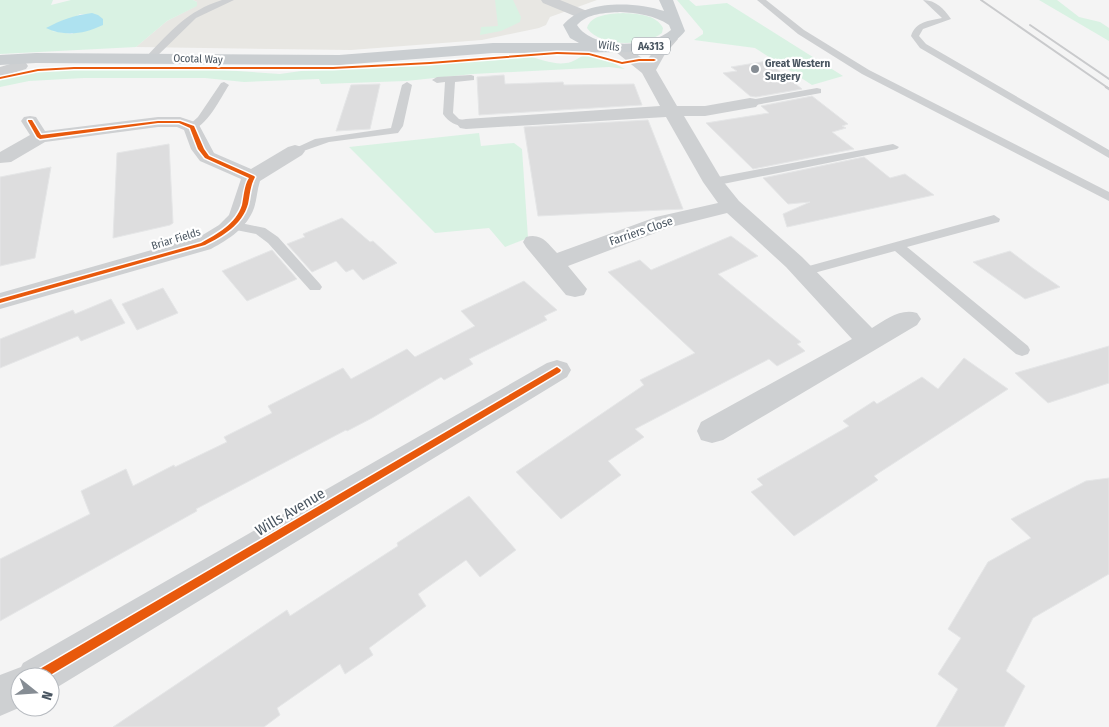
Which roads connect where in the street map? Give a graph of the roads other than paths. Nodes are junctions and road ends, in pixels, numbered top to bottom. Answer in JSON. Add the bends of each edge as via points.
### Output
{"nodes":[{"id":1,"x":230,"y":0,"type":"edge"},
{"id":2,"x":548,"y":0,"type":"edge"},
{"id":3,"x":636,"y":0,"type":"edge"},
{"id":4,"x":666,"y":0,"type":"edge"},
{"id":5,"x":760,"y":0,"type":"edge"},
{"id":6,"x":927,"y":0,"type":"edge"},
{"id":7,"x":613,"y":7,"type":"junction"},
{"id":8,"x":582,"y":14,"type":"junction"},
{"id":9,"x":676,"y":23,"type":"junction"},
{"id":10,"x":561,"y":28,"type":"junction"},
{"id":11,"x":671,"y":39,"type":"junction"},
{"id":12,"x":493,"y":48,"type":"junction"},
{"id":13,"x":614,"y":48,"type":"junction"},
{"id":14,"x":150,"y":58,"type":"junction"},
{"id":15,"x":83,"y":59,"type":"junction"},
{"id":16,"x":0,"y":60,"type":"edge"},
{"id":17,"x":20,"y":66,"type":"joint"},
{"id":18,"x":0,"y":70,"type":"edge"},
{"id":19,"x":648,"y":70,"type":"junction"},
{"id":20,"x":471,"y":78,"type":"dead end"},
{"id":21,"x":450,"y":79,"type":"junction"},
{"id":22,"x":437,"y":80,"type":"dead end"},
{"id":23,"x":224,"y":84,"type":"dead end"},
{"id":24,"x":407,"y":86,"type":"dead end"},
{"id":25,"x":817,"y":91,"type":"dead end"},
{"id":26,"x":750,"y":103,"type":"joint"},
{"id":27,"x":672,"y":111,"type":"junction"},
{"id":28,"x":466,"y":124,"type":"joint"},
{"id":29,"x":192,"y":127,"type":"junction"},
{"id":30,"x":893,"y":147,"type":"dead end"},
{"id":31,"x":295,"y":151,"type":"joint"},
{"id":32,"x":1109,"y":155,"type":"edge"},
{"id":33,"x":4,"y":158,"type":"dead end"},
{"id":34,"x":252,"y":177,"type":"junction"},
{"id":35,"x":714,"y":182,"type":"junction"},
{"id":36,"x":1109,"y":197,"type":"edge"},
{"id":37,"x":731,"y":206,"type":"junction"},
{"id":38,"x":994,"y":219,"type":"dead end"},
{"id":39,"x":231,"y":225,"type":"junction"},
{"id":40,"x":534,"y":242,"type":"dead end"},
{"id":41,"x":897,"y":246,"type":"junction"},
{"id":42,"x":552,"y":263,"type":"junction"},
{"id":43,"x":803,"y":272,"type":"junction"},
{"id":44,"x":315,"y":287,"type":"dead end"},
{"id":45,"x":575,"y":289,"type":"dead end"},
{"id":46,"x":0,"y":301,"type":"edge"},
{"id":47,"x":908,"y":319,"type":"dead end"},
{"id":48,"x":870,"y":342,"type":"junction"},
{"id":49,"x":1022,"y":350,"type":"dead end"},
{"id":50,"x":557,"y":370,"type":"dead end"},
{"id":51,"x":712,"y":431,"type":"dead end"},
{"id":52,"x":55,"y":667,"type":"edge"}],
"edges":[{"from":1,"to":14,"type":"lane","via":[[188,17]]},
{"from":2,"to":8,"type":"street"},
{"from":3,"to":7,"type":"main road","number":"A4313"},
{"from":4,"to":9,"type":"main road","number":"A4313"},
{"from":5,"to":36,"type":"lane","via":[[846,62]]},
{"from":6,"to":32,"type":"lane","via":[[947,19],[918,29],[915,36],[923,46]]},
{"from":7,"to":8,"type":"main road","number":"A4313"},
{"from":7,"to":9,"type":"main road","number":"A4313","via":[[648,10],[665,15]]},
{"from":8,"to":10,"type":"main road","number":"A4313"},
{"from":9,"to":11,"type":"main road","number":"A4313","via":[[678,31]]},
{"from":10,"to":12,"type":"main road","name":"Ocotal Way","number":"A4313"},
{"from":10,"to":13,"type":"main road","name":"Wills","number":"A4313","via":[[591,43]]},
{"from":11,"to":13,"type":"main road","name":"Wills","number":"A4313","via":[[647,47]]},
{"from":11,"to":19,"type":"street"},
{"from":12,"to":13,"type":"main road","name":"Ocotal Way","number":"A4313"},
{"from":12,"to":14,"type":"main road","name":"Ocotal Way","number":"A4313","via":[[339,60]]},
{"from":13,"to":19,"type":"street"},
{"from":14,"to":15,"type":"main road","name":"Ocotal Way","number":"A4313"},
{"from":15,"to":16,"type":"main road","name":"Ocotal Way","number":"A4313"},
{"from":15,"to":17,"type":"main road","name":"Ocotal Way","number":"A4313"},
{"from":17,"to":18,"type":"street"},
{"from":19,"to":27,"type":"street"},
{"from":20,"to":21,"type":"lane"},
{"from":21,"to":22,"type":"lane"},
{"from":21,"to":28,"type":"lane","via":[[448,114],[451,119]]},
{"from":23,"to":29,"type":"lane","via":[[202,119]]},
{"from":24,"to":31,"type":"lane","via":[[394,131],[329,139]]},
{"from":25,"to":26,"type":"lane"},
{"from":26,"to":27,"type":"street","via":[[705,111]]},
{"from":27,"to":28,"type":"street","via":[[498,131]]},
{"from":27,"to":35,"type":"street"},
{"from":29,"to":33,"type":"street","via":[[180,122],[158,122],[35,129]]},
{"from":29,"to":34,"type":"street","via":[[207,157]]},
{"from":30,"to":35,"type":"lane"},
{"from":31,"to":34,"type":"street"},
{"from":34,"to":39,"type":"street","name":"Briar Fields","via":[[238,220]]},
{"from":35,"to":37,"type":"street"},
{"from":37,"to":42,"type":"street","name":"Farriers Close","via":[[664,222]]},
{"from":37,"to":43,"type":"street"},
{"from":38,"to":41,"type":"lane"},
{"from":39,"to":44,"type":"lane","via":[[260,231],[273,240]]},
{"from":39,"to":46,"type":"street","name":"Briar Fields","via":[[203,244]]},
{"from":40,"to":42,"type":"street"},
{"from":41,"to":43,"type":"lane"},
{"from":41,"to":49,"type":"lane"},
{"from":42,"to":45,"type":"street"},
{"from":43,"to":48,"type":"street"},
{"from":47,"to":48,"type":"street"},
{"from":48,"to":51,"type":"street"},
{"from":50,"to":52,"type":"street","name":"Wills Avenue"}]}
